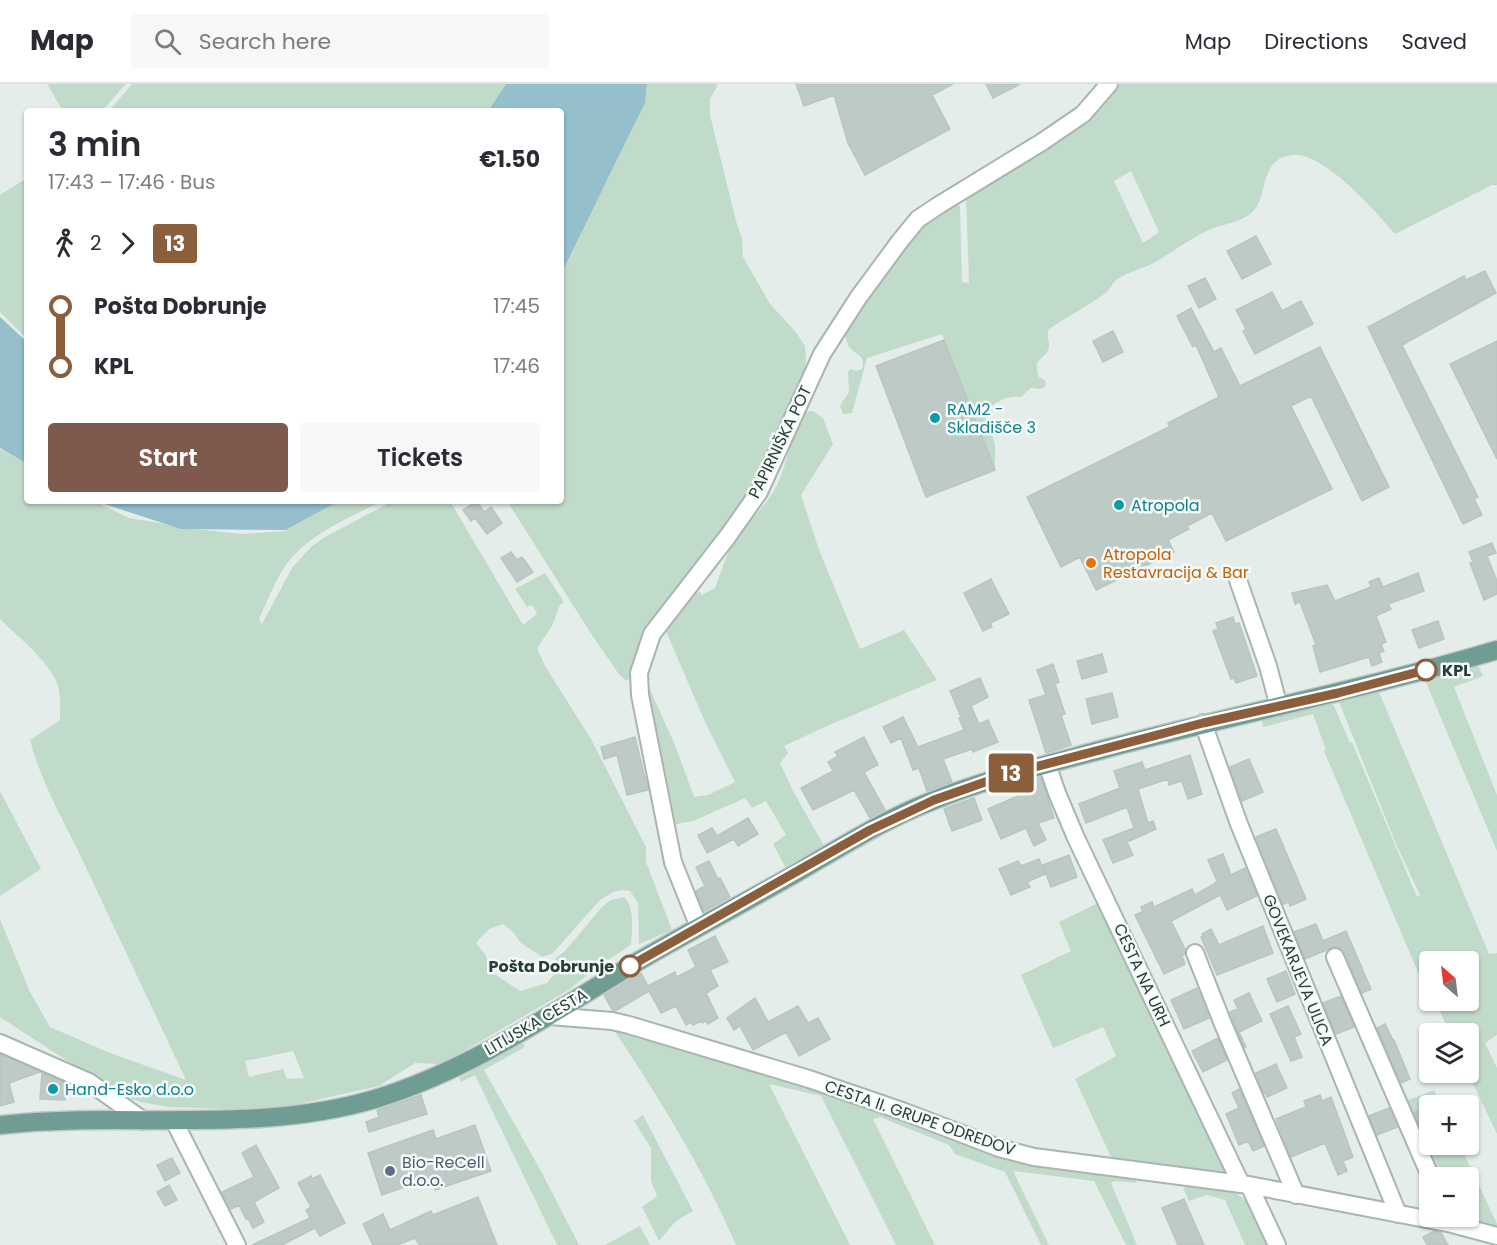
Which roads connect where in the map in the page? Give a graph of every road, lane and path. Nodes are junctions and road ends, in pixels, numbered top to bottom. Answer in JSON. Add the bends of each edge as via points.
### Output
{"nodes":[{"id":1,"x":1109,"y":84,"type":"edge"},
{"id":2,"x":1238,"y":580,"type":"dead end"},
{"id":3,"x":1497,"y":650,"type":"edge"},
{"id":4,"x":1279,"y":707,"type":"junction"},
{"id":5,"x":1203,"y":723,"type":"junction"},
{"id":6,"x":1047,"y":764,"type":"junction"},
{"id":7,"x":699,"y":927,"type":"junction"},
{"id":8,"x":1195,"y":953,"type":"dead end"},
{"id":9,"x":1335,"y":957,"type":"dead end"},
{"id":10,"x":550,"y":1016,"type":"junction"},
{"id":11,"x":0,"y":1042,"type":"edge"},
{"id":12,"x":144,"y":1121,"type":"junction"},
{"id":13,"x":174,"y":1121,"type":"junction"},
{"id":14,"x":0,"y":1125,"type":"edge"},
{"id":15,"x":1426,"y":1167,"type":"edge"},
{"id":16,"x":1245,"y":1184,"type":"junction"},
{"id":17,"x":1296,"y":1195,"type":"junction"},
{"id":18,"x":1398,"y":1214,"type":"junction"},
{"id":19,"x":1419,"y":1216,"type":"edge"},
{"id":20,"x":1471,"y":1227,"type":"edge"},
{"id":21,"x":1497,"y":1236,"type":"edge"},
{"id":22,"x":237,"y":1245,"type":"edge"},
{"id":23,"x":1277,"y":1245,"type":"edge"}],
"edges":[{"from":1,"to":7,"type":"street","name":"PAPIRNIŠKA POT","via":[[1083,114],[918,219],[858,298],[822,354],[759,492],[652,634],[639,673],[640,695],[673,862]]},
{"from":2,"to":4,"type":"street"},
{"from":3,"to":4,"type":"main road","name":"LITIJSKA CESTA"},
{"from":4,"to":5,"type":"main road","name":"LITIJSKA CESTA"},
{"from":5,"to":6,"type":"main road","name":"LITIJSKA CESTA"},
{"from":5,"to":18,"type":"street","name":"GOVEKARJEVA ULICA","via":[[1239,824]]},
{"from":6,"to":7,"type":"main road","name":"LITIJSKA CESTA","via":[[909,810]]},
{"from":6,"to":16,"type":"street","name":"CESTA NA URH","via":[[1076,838]]},
{"from":7,"to":10,"type":"main road","name":"LITIJSKA CESTA"},
{"from":8,"to":17,"type":"street"},
{"from":9,"to":15,"type":"street"},
{"from":10,"to":13,"type":"main road","name":"LITIJSKA CESTA","via":[[448,1071],[373,1099],[252,1119]]},
{"from":10,"to":16,"type":"street","name":"CESTA II. GRUPE ODREDOV","via":[[629,1025],[809,1079],[1034,1157]]},
{"from":11,"to":12,"type":"street","via":[[89,1082]]},
{"from":12,"to":13,"type":"main road","name":"LITIJSKA CESTA"},
{"from":12,"to":14,"type":"main road","name":"LITIJSKA CESTA"},
{"from":13,"to":22,"type":"street"},
{"from":16,"to":17,"type":"street","name":"CESTA II. GRUPE ODREDOV"},
{"from":16,"to":23,"type":"street","name":"CESTA NA URH"},
{"from":17,"to":18,"type":"street","name":"CESTA II. GRUPE ODREDOV"},
{"from":18,"to":19,"type":"street","name":"CESTA II. GRUPE ODREDOV"},
{"from":20,"to":21,"type":"street","name":"CESTA II. GRUPE ODREDOV"}]}
